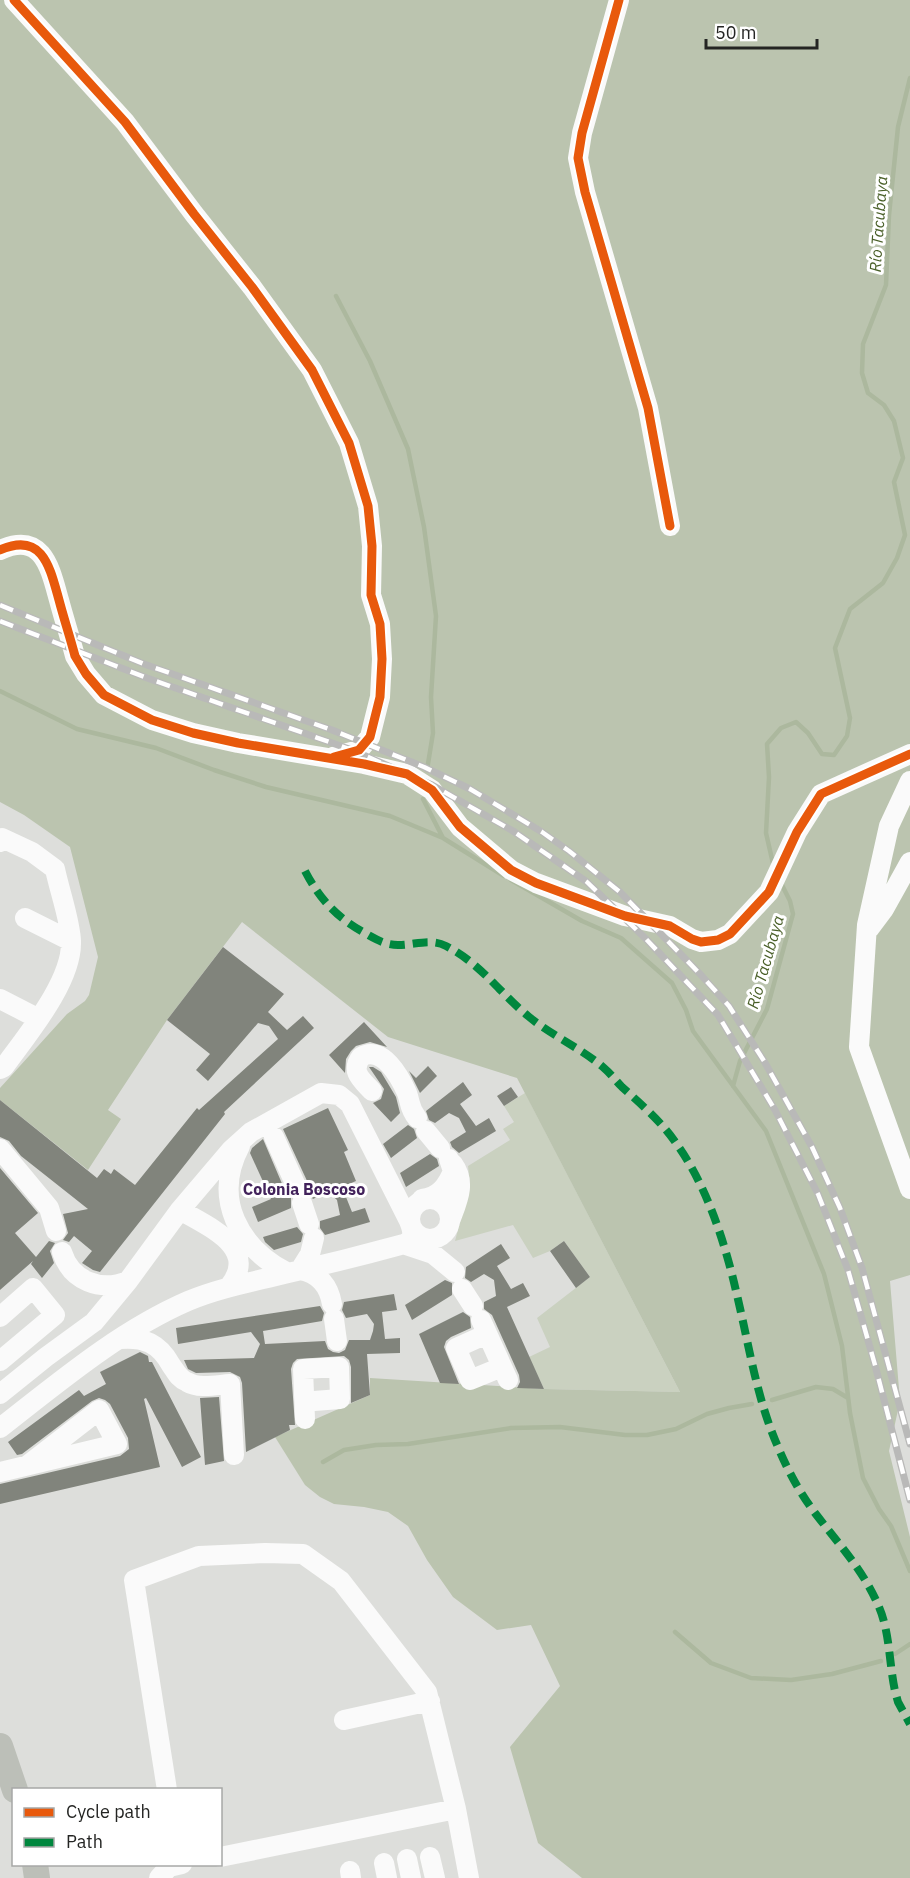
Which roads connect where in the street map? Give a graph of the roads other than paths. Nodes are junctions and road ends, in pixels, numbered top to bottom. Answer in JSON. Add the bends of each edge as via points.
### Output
{"nodes":[{"id":1,"x":14,"y":0,"type":"edge"},
{"id":2,"x":619,"y":0,"type":"edge"},
{"id":3,"x":669,"y":526,"type":"dead end"},
{"id":4,"x":0,"y":550,"type":"edge"},
{"id":5,"x":910,"y":754,"type":"edge"},
{"id":6,"x":329,"y":759,"type":"junction"},
{"id":7,"x":910,"y":780,"type":"edge"},
{"id":8,"x":0,"y":842,"type":"edge"},
{"id":9,"x":910,"y":862,"type":"edge"},
{"id":10,"x":25,"y":918,"type":"dead end"},
{"id":11,"x":866,"y":932,"type":"junction"},
{"id":12,"x":71,"y":941,"type":"junction"},
{"id":13,"x":0,"y":999,"type":"edge"},
{"id":14,"x":39,"y":1019,"type":"junction"},
{"id":15,"x":0,"y":1068,"type":"edge"},
{"id":16,"x":372,"y":1091,"type":"dead end"},
{"id":17,"x":251,"y":1132,"type":"junction"},
{"id":18,"x":274,"y":1137,"type":"dead end"},
{"id":19,"x":440,"y":1148,"type":"dead end"},
{"id":20,"x":0,"y":1149,"type":"edge"},
{"id":21,"x":395,"y":1189,"type":"junction"},
{"id":22,"x":910,"y":1189,"type":"edge"},
{"id":23,"x":426,"y":1199,"type":"junction"},
{"id":24,"x":180,"y":1210,"type":"junction"},
{"id":25,"x":309,"y":1224,"type":"dead end"},
{"id":26,"x":449,"y":1225,"type":"junction"},
{"id":27,"x":56,"y":1232,"type":"dead end"},
{"id":28,"x":414,"y":1237,"type":"junction"},
{"id":29,"x":62,"y":1252,"type":"dead end"},
{"id":30,"x":343,"y":1260,"type":"junction"},
{"id":31,"x":294,"y":1272,"type":"junction"},
{"id":32,"x":128,"y":1281,"type":"junction"},
{"id":33,"x":91,"y":1284,"type":"junction"},
{"id":34,"x":229,"y":1287,"type":"junction"},
{"id":35,"x":462,"y":1289,"type":"dead end"},
{"id":36,"x":175,"y":1307,"type":"junction"},
{"id":37,"x":0,"y":1317,"type":"edge"},
{"id":38,"x":97,"y":1317,"type":"junction"},
{"id":39,"x":334,"y":1319,"type":"dead end"},
{"id":40,"x":481,"y":1320,"type":"junction"},
{"id":41,"x":73,"y":1337,"type":"junction"},
{"id":42,"x":120,"y":1339,"type":"junction"},
{"id":43,"x":338,"y":1352,"type":"dead end"},
{"id":44,"x":168,"y":1358,"type":"junction"},
{"id":45,"x":89,"y":1359,"type":"junction"},
{"id":46,"x":0,"y":1361,"type":"edge"},
{"id":47,"x":0,"y":1394,"type":"edge"},
{"id":48,"x":314,"y":1401,"type":"dead end"},
{"id":49,"x":305,"y":1419,"type":"dead end"},
{"id":50,"x":0,"y":1428,"type":"edge"},
{"id":51,"x":234,"y":1455,"type":"dead end"},
{"id":52,"x":28,"y":1465,"type":"dead end"},
{"id":53,"x":0,"y":1472,"type":"edge"},
{"id":54,"x":430,"y":1701,"type":"junction"},
{"id":55,"x":344,"y":1719,"type":"dead end"},
{"id":56,"x":0,"y":1746,"type":"edge"},
{"id":57,"x":167,"y":1788,"type":"edge"},
{"id":58,"x":10,"y":1792,"type":"edge"},
{"id":59,"x":456,"y":1809,"type":"junction"},
{"id":60,"x":222,"y":1857,"type":"edge"},
{"id":61,"x":430,"y":1857,"type":"dead end"},
{"id":62,"x":435,"y":1878,"type":"edge"},
{"id":63,"x":469,"y":1878,"type":"edge"}],
"edges":[{"from":1,"to":6,"type":"street","via":[[126,122],[252,287],[312,370],[349,443],[368,506],[372,546],[370,594],[380,624],[380,697],[370,737],[358,750]]},
{"from":2,"to":3,"type":"street","via":[[578,158],[648,408]]},
{"from":4,"to":6,"type":"street","via":[[13,545],[28,546],[47,561],[75,656],[104,695],[152,720],[193,733]]},
{"from":5,"to":6,"type":"street","via":[[820,794],[769,892],[730,934],[711,942],[692,939],[670,926],[625,916],[536,883],[511,870],[460,827],[432,790],[416,779],[398,771]]},
{"from":7,"to":11,"type":"street","via":[[889,826]]},
{"from":8,"to":12,"type":"street","via":[[2,838],[32,852],[55,869]]},
{"from":9,"to":11,"type":"street"},
{"from":10,"to":12,"type":"street"},
{"from":11,"to":22,"type":"street","via":[[859,1047]]},
{"from":12,"to":14,"type":"street","via":[[68,968]]},
{"from":13,"to":14,"type":"street"},
{"from":14,"to":15,"type":"street"},
{"from":16,"to":19,"type":"street","via":[[356,1074],[361,1057],[370,1053],[380,1055],[395,1072],[408,1095],[409,1109]]},
{"from":17,"to":21,"type":"street","via":[[316,1096],[339,1095],[350,1104]]},
{"from":17,"to":24,"type":"street"},
{"from":17,"to":31,"type":"street","via":[[242,1141],[229,1179],[234,1219],[247,1242],[265,1260]]},
{"from":18,"to":25,"type":"street"},
{"from":20,"to":27,"type":"street","via":[[49,1208]]},
{"from":21,"to":23,"type":"street","via":[[410,1198]]},
{"from":21,"to":28,"type":"street"},
{"from":23,"to":26,"type":"street","via":[[446,1207]]},
{"from":23,"to":26,"type":"street","via":[[440,1192],[449,1181],[453,1172],[449,1159],[457,1170],[460,1196]]},
{"from":23,"to":28,"type":"street","via":[[414,1207],[410,1221]]},
{"from":24,"to":32,"type":"street"},
{"from":24,"to":34,"type":"street","via":[[234,1246],[238,1268]]},
{"from":26,"to":28,"type":"street","via":[[436,1238]]},
{"from":26,"to":28,"type":"street","via":[[445,1246],[455,1272]]},
{"from":28,"to":30,"type":"street"},
{"from":29,"to":33,"type":"street","via":[[65,1263]]},
{"from":30,"to":31,"type":"street"},
{"from":30,"to":31,"type":"street","via":[[324,1251],[314,1238],[310,1254]]},
{"from":30,"to":31,"type":"street","via":[[334,1279],[332,1304],[323,1282],[308,1271]]},
{"from":31,"to":34,"type":"street"},
{"from":32,"to":33,"type":"street","via":[[110,1286]]},
{"from":32,"to":38,"type":"street"},
{"from":33,"to":38,"type":"street","via":[[98,1300]]},
{"from":34,"to":36,"type":"street"},
{"from":35,"to":40,"type":"street"},
{"from":36,"to":42,"type":"street"},
{"from":36,"to":44,"type":"street","via":[[164,1330]]},
{"from":37,"to":46,"type":"street","via":[[33,1288],[55,1315]]},
{"from":38,"to":41,"type":"street"},
{"from":39,"to":43,"type":"street"},
{"from":40,"to":40,"type":"street","via":[[456,1348],[470,1380],[500,1376]]},
{"from":41,"to":45,"type":"street"},
{"from":41,"to":47,"type":"street"},
{"from":42,"to":44,"type":"street","via":[[147,1340]]},
{"from":42,"to":45,"type":"street"},
{"from":44,"to":51,"type":"street","via":[[185,1382],[198,1386],[230,1384]]},
{"from":45,"to":50,"type":"street"},
{"from":48,"to":49,"type":"street","via":[[340,1400],[339,1367],[303,1369]]},
{"from":52,"to":53,"type":"street"},
{"from":54,"to":55,"type":"street"},
{"from":54,"to":57,"type":"street","via":[[341,1581],[303,1554],[199,1556],[134,1580]]},
{"from":54,"to":59,"type":"street"},
{"from":56,"to":58,"type":"main road"},
{"from":59,"to":60,"type":"street"},
{"from":59,"to":63,"type":"street"},
{"from":61,"to":62,"type":"street"}]}
